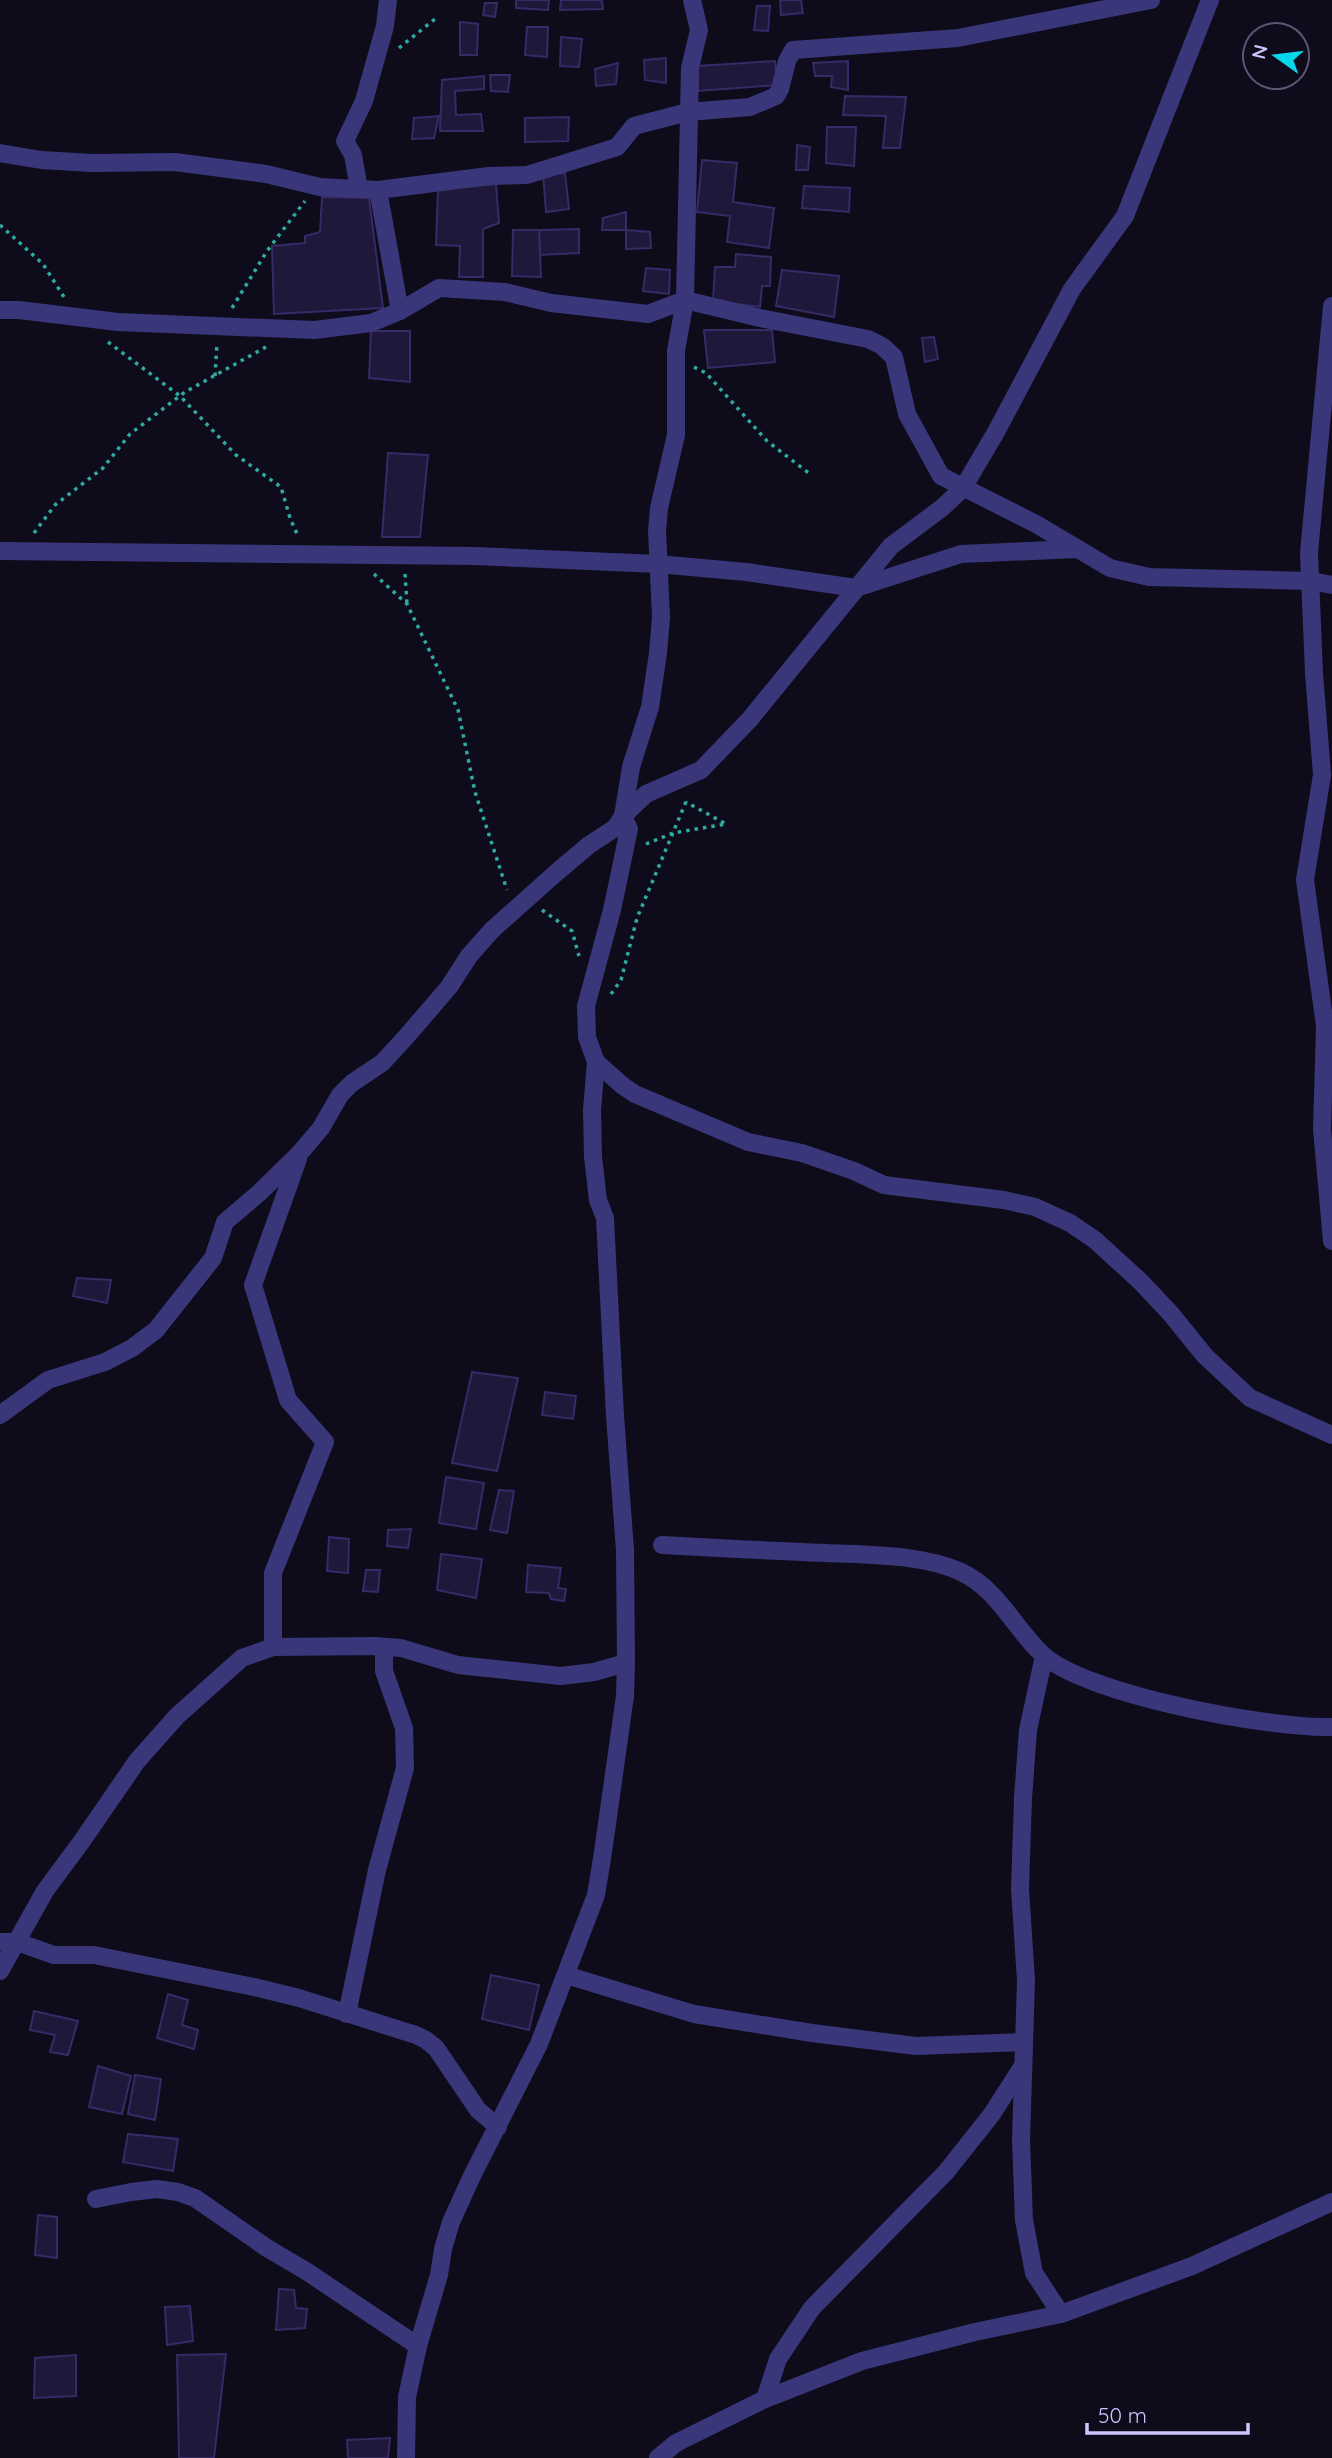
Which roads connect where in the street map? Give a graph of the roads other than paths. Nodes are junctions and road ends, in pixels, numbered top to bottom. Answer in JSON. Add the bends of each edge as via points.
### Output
{"nodes":[{"id":1,"x":388,"y":0,"type":"edge"},
{"id":2,"x":692,"y":0,"type":"edge"},
{"id":3,"x":1151,"y":0,"type":"edge"},
{"id":4,"x":1210,"y":0,"type":"edge"},
{"id":5,"x":688,"y":112,"type":"junction"},
{"id":6,"x":0,"y":153,"type":"edge"},
{"id":7,"x":359,"y":189,"type":"junction"},
{"id":8,"x":378,"y":190,"type":"junction"},
{"id":9,"x":685,"y":300,"type":"junction"},
{"id":10,"x":1332,"y":306,"type":"edge"},
{"id":11,"x":0,"y":310,"type":"edge"},
{"id":12,"x":400,"y":311,"type":"junction"},
{"id":13,"x":963,"y":488,"type":"junction"},
{"id":14,"x":1077,"y":549,"type":"junction"},
{"id":15,"x":0,"y":551,"type":"edge"},
{"id":16,"x":658,"y":564,"type":"junction"},
{"id":17,"x":1310,"y":581,"type":"junction"},
{"id":18,"x":1332,"y":585,"type":"edge"},
{"id":19,"x":856,"y":588,"type":"junction"},
{"id":20,"x":623,"y":816,"type":"junction"},
{"id":21,"x":596,"y":1062,"type":"junction"},
{"id":22,"x":299,"y":1154,"type":"junction"},
{"id":23,"x":1332,"y":1241,"type":"edge"},
{"id":24,"x":0,"y":1415,"type":"edge"},
{"id":25,"x":1332,"y":1435,"type":"edge"},
{"id":26,"x":662,"y":1545,"type":"dead end"},
{"id":27,"x":273,"y":1647,"type":"junction"},
{"id":28,"x":384,"y":1647,"type":"junction"},
{"id":29,"x":1044,"y":1656,"type":"junction"},
{"id":30,"x":626,"y":1662,"type":"junction"},
{"id":31,"x":1332,"y":1727,"type":"edge"},
{"id":32,"x":8,"y":1942,"type":"edge"},
{"id":33,"x":0,"y":1970,"type":"edge"},
{"id":34,"x":566,"y":1975,"type":"junction"},
{"id":35,"x":347,"y":2014,"type":"junction"},
{"id":36,"x":1024,"y":2042,"type":"junction"},
{"id":37,"x":1023,"y":2066,"type":"junction"},
{"id":38,"x":498,"y":2127,"type":"junction"},
{"id":39,"x":96,"y":2199,"type":"dead end"},
{"id":40,"x":1332,"y":2202,"type":"edge"},
{"id":41,"x":1061,"y":2314,"type":"junction"},
{"id":42,"x":418,"y":2346,"type":"junction"},
{"id":43,"x":765,"y":2399,"type":"junction"},
{"id":44,"x":406,"y":2458,"type":"edge"},
{"id":45,"x":658,"y":2458,"type":"edge"}],
"edges":[{"from":1,"to":7,"type":"street","via":[[364,101],[345,141],[353,155]]},
{"from":2,"to":5,"type":"street","via":[[699,30],[690,68]]},
{"from":3,"to":5,"type":"street","via":[[958,38],[793,50],[776,96],[750,107]]},
{"from":4,"to":13,"type":"street","via":[[1125,216],[1072,289]]},
{"from":5,"to":8,"type":"street","via":[[634,126],[617,147],[527,175]]},
{"from":5,"to":9,"type":"street"},
{"from":6,"to":7,"type":"street","via":[[93,163],[175,162]]},
{"from":7,"to":8,"type":"street"},
{"from":8,"to":12,"type":"street"},
{"from":9,"to":12,"type":"street","via":[[648,314],[551,303],[505,292],[439,288]]},
{"from":9,"to":13,"type":"street","via":[[856,336],[882,346],[894,357],[907,414],[940,477]]},
{"from":9,"to":16,"type":"street","via":[[676,359],[676,435],[659,508]]},
{"from":10,"to":17,"type":"street","via":[[1312,510]]},
{"from":11,"to":12,"type":"street","via":[[118,322],[290,330],[371,323]]},
{"from":13,"to":14,"type":"street"},
{"from":13,"to":19,"type":"street","via":[[891,546]]},
{"from":14,"to":17,"type":"street","via":[[1110,568],[1149,577]]},
{"from":14,"to":19,"type":"street","via":[[961,554]]},
{"from":15,"to":16,"type":"street","via":[[404,555]]},
{"from":16,"to":19,"type":"street"},
{"from":16,"to":20,"type":"street","via":[[658,653],[650,707],[631,767]]},
{"from":17,"to":18,"type":"street"},
{"from":17,"to":23,"type":"street","via":[[1322,775],[1305,894],[1325,1026],[1322,1129]]},
{"from":19,"to":20,"type":"street","via":[[750,719],[701,770],[646,794]]},
{"from":20,"to":21,"type":"street","via":[[629,829],[586,1006],[587,1037]]},
{"from":20,"to":22,"type":"street","via":[[615,828],[492,929],[449,987],[382,1063],[340,1095]]},
{"from":21,"to":25,"type":"street","via":[[635,1094],[748,1142],[802,1153],[884,1185],[1004,1200],[1035,1207],[1070,1223],[1141,1282],[1205,1356],[1250,1398]]},
{"from":21,"to":30,"type":"street","via":[[593,1157],[605,1218],[625,1550]]},
{"from":22,"to":24,"type":"street","via":[[225,1222],[213,1258],[156,1330],[105,1362],[48,1380]]},
{"from":22,"to":27,"type":"street","via":[[253,1285],[288,1400],[325,1443],[273,1573]]},
{"from":26,"to":29,"type":"street","via":[[909,1558],[962,1572],[991,1592]]},
{"from":27,"to":28,"type":"street"},
{"from":27,"to":32,"type":"street","via":[[242,1657],[136,1760]]},
{"from":28,"to":30,"type":"street","via":[[458,1665],[561,1676]]},
{"from":28,"to":35,"type":"street","via":[[384,1671],[404,1728],[405,1768],[377,1870]]},
{"from":29,"to":31,"type":"street","via":[[1130,1695],[1292,1726]]},
{"from":29,"to":36,"type":"street","via":[[1028,1730],[1023,1798]]},
{"from":30,"to":34,"type":"street","via":[[621,1731],[596,1895]]},
{"from":32,"to":33,"type":"street"},
{"from":32,"to":35,"type":"street","via":[[54,1955],[94,1955],[254,1987]]},
{"from":34,"to":36,"type":"street","via":[[694,2014],[812,2032],[916,2046]]},
{"from":34,"to":38,"type":"street","via":[[539,2044]]},
{"from":35,"to":38,"type":"street","via":[[426,2040],[444,2058],[478,2109]]},
{"from":36,"to":37,"type":"street"},
{"from":37,"to":41,"type":"street","via":[[1024,2220],[1034,2273]]},
{"from":37,"to":43,"type":"street","via":[[946,2172],[812,2308],[778,2359]]},
{"from":38,"to":42,"type":"street","via":[[451,2222]]},
{"from":39,"to":42,"type":"street","via":[[157,2189],[195,2198]]},
{"from":40,"to":41,"type":"street","via":[[1192,2266]]},
{"from":41,"to":43,"type":"street","via":[[862,2361]]},
{"from":42,"to":44,"type":"street","via":[[407,2397]]},
{"from":43,"to":45,"type":"street","via":[[676,2442]]}]}
